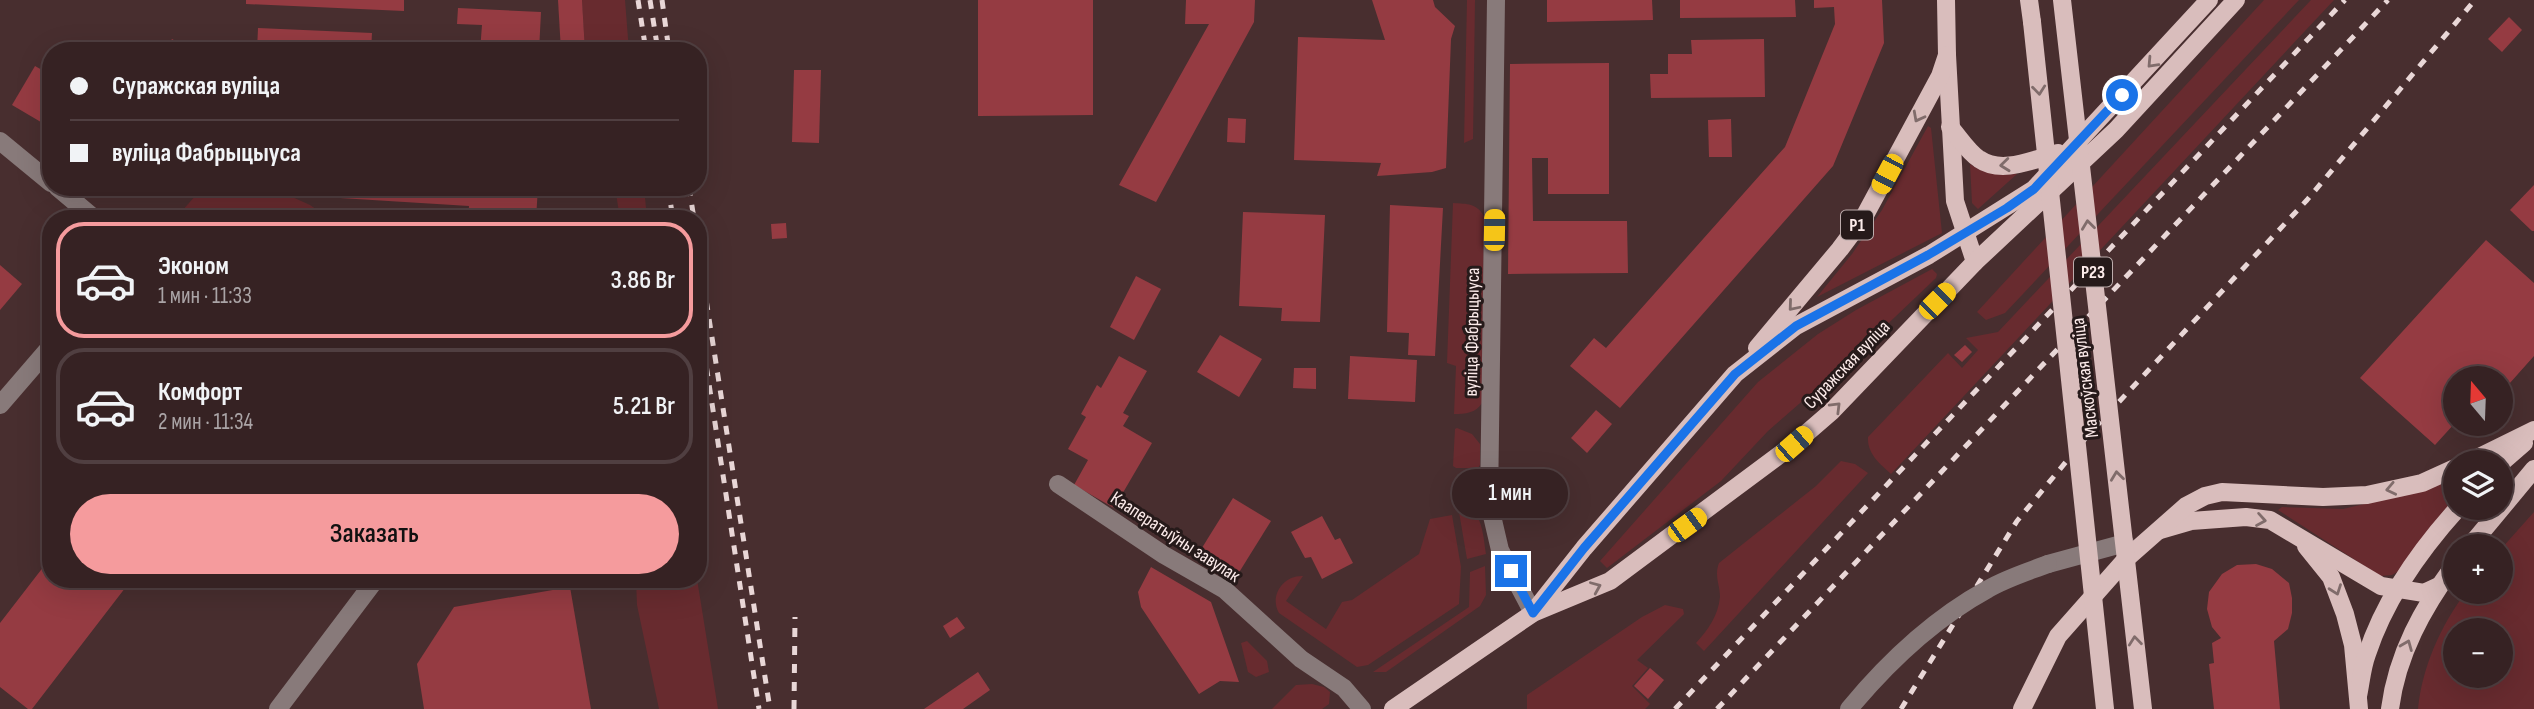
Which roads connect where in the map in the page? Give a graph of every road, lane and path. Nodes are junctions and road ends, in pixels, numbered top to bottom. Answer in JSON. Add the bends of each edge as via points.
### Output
{"nodes":[{"id":1,"x":1496,"y":0,"type":"edge"},
{"id":2,"x":1946,"y":0,"type":"edge"},
{"id":3,"x":2029,"y":0,"type":"edge"},
{"id":4,"x":2062,"y":0,"type":"edge"},
{"id":5,"x":2209,"y":0,"type":"edge"},
{"id":6,"x":2236,"y":0,"type":"edge"},
{"id":7,"x":1947,"y":55,"type":"junction"},
{"id":8,"x":1950,"y":127,"type":"junction"},
{"id":9,"x":0,"y":141,"type":"edge"},
{"id":10,"x":2072,"y":149,"type":"junction"},
{"id":11,"x":42,"y":176,"type":"edge"},
{"id":12,"x":68,"y":196,"type":"edge"},
{"id":13,"x":84,"y":210,"type":"edge"},
{"id":14,"x":1965,"y":233,"type":"junction"},
{"id":15,"x":1975,"y":262,"type":"junction"},
{"id":16,"x":42,"y":356,"type":"edge"},
{"id":17,"x":1735,"y":374,"type":"junction"},
{"id":18,"x":0,"y":405,"type":"edge"},
{"id":19,"x":2534,"y":432,"type":"edge"},
{"id":20,"x":2495,"y":450,"type":"edge"},
{"id":21,"x":2513,"y":452,"type":"edge"},
{"id":22,"x":2534,"y":469,"type":"edge"},
{"id":23,"x":2443,"y":473,"type":"edge"},
{"id":24,"x":1058,"y":484,"type":"dead end"},
{"id":25,"x":2447,"y":520,"type":"edge"},
{"id":26,"x":2157,"y":531,"type":"junction"},
{"id":27,"x":2480,"y":534,"type":"edge"},
{"id":28,"x":2297,"y":535,"type":"junction"},
{"id":29,"x":2124,"y":544,"type":"junction"},
{"id":30,"x":2088,"y":552,"type":"junction"},
{"id":31,"x":2443,"y":580,"type":"edge"},
{"id":32,"x":2439,"y":586,"type":"junction"},
{"id":33,"x":369,"y":588,"type":"edge"},
{"id":34,"x":2397,"y":588,"type":"junction"},
{"id":35,"x":1533,"y":613,"type":"junction"},
{"id":36,"x":2358,"y":703,"type":"edge"},
{"id":37,"x":278,"y":709,"type":"edge"},
{"id":38,"x":1362,"y":709,"type":"edge"},
{"id":39,"x":1393,"y":709,"type":"edge"},
{"id":40,"x":1849,"y":709,"type":"edge"},
{"id":41,"x":2022,"y":709,"type":"edge"},
{"id":42,"x":2105,"y":709,"type":"edge"},
{"id":43,"x":2143,"y":709,"type":"edge"},
{"id":44,"x":2390,"y":709,"type":"edge"}],
"edges":[{"from":1,"to":35,"type":"street","name":"вуліца Фабрыцыуса","via":[[1489,503],[1500,550]]},
{"from":2,"to":7,"type":"main road","number":"Р1"},
{"from":3,"to":30,"type":"main road","name":"Маскоўская вуліца","number":"Р23","one_way":true,"bridge":true},
{"from":29,"to":4,"type":"main road","name":"Маскоўская вуліца","number":"Р23","one_way":true,"bridge":true},
{"from":5,"to":10,"type":"main road","name":"Суражская вуліца","one_way":true},
{"from":6,"to":15,"type":"main road","name":"Суражская вуліца","number":"Р1","via":[[2116,130]]},
{"from":7,"to":8,"type":"main road"},
{"from":7,"to":17,"type":"main road","number":"Р1","one_way":true,"via":[[1864,217]]},
{"from":10,"to":8,"type":"main road","one_way":true,"via":[[1993,166],[1978,159]]},
{"from":8,"to":14,"type":"main road","via":[[1955,201]]},
{"from":9,"to":11,"type":"street"},
{"from":10,"to":14,"type":"main road","name":"Суражская вуліца","via":[[2034,189]]},
{"from":12,"to":13,"type":"street"},
{"from":14,"to":15,"type":"main road"},
{"from":14,"to":17,"type":"main road","name":"Суражская вуліца","via":[[1796,326]]},
{"from":35,"to":15,"type":"main road","name":"Суражская вуліца","number":"Р1","one_way":true,"via":[[1610,581],[1794,444],[1832,412]]},
{"from":16,"to":18,"type":"street"},
{"from":17,"to":35,"type":"main road","name":"Суражская вуліца","number":"Р1"},
{"from":19,"to":20,"type":"main road"},
{"from":19,"to":21,"type":"main road"},
{"from":22,"to":27,"type":"main road"},
{"from":23,"to":26,"type":"main road","one_way":true,"via":[[2367,495],[2222,492],[2186,506]]},
{"from":24,"to":38,"type":"street","name":"Кааператыўны завулак","via":[[1226,590],[1301,659],[1344,688]]},
{"from":25,"to":34,"type":"main road"},
{"from":26,"to":28,"type":"main road","one_way":true,"via":[[2191,521],[2245,517],[2270,520]]},
{"from":26,"to":41,"type":"main road","via":[[2058,636]]},
{"from":28,"to":34,"type":"main road","via":[[2381,586]]},
{"from":28,"to":36,"type":"main road","one_way":true,"via":[[2331,577],[2353,645]]},
{"from":29,"to":30,"type":"street"},
{"from":43,"to":29,"type":"main road","name":"Маскоўская вуліца","number":"Р23","one_way":true,"bridge":true},
{"from":30,"to":40,"type":"street","bridge":true,"via":[[1986,589],[1915,642]]},
{"from":30,"to":42,"type":"main road","name":"Маскоўская вуліца","number":"Р23","bridge":true},
{"from":31,"to":32,"type":"main road"},
{"from":32,"to":34,"type":"main road","via":[[2424,593]]},
{"from":44,"to":32,"type":"main road","one_way":true,"via":[[2407,643]]},
{"from":33,"to":37,"type":"street"},
{"from":34,"to":36,"type":"main road","via":[[2366,655]]},
{"from":35,"to":39,"type":"main road","name":"Суражская вуліца","number":"Р1"}]}
